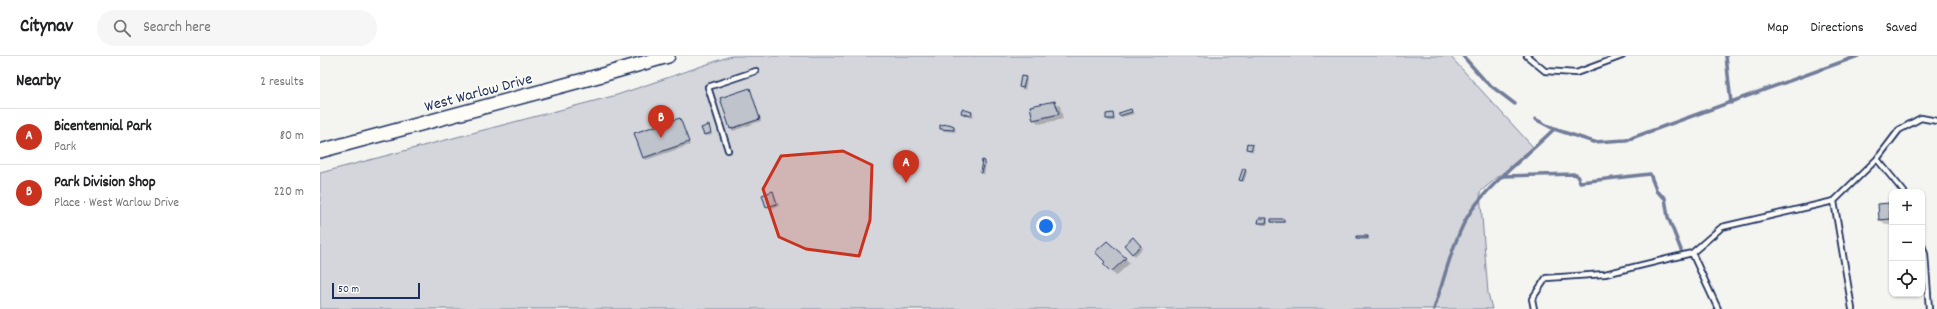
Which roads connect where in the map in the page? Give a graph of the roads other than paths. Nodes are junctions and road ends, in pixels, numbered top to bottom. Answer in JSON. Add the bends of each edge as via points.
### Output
{"nodes":[{"id":1,"x":668,"y":56,"type":"edge"},
{"id":2,"x":1527,"y":56,"type":"edge"},
{"id":3,"x":1619,"y":57,"type":"edge"},
{"id":4,"x":756,"y":71,"type":"dead end"},
{"id":5,"x":1937,"y":121,"type":"edge"},
{"id":6,"x":320,"y":150,"type":"edge"},
{"id":7,"x":728,"y":150,"type":"dead end"},
{"id":8,"x":1877,"y":159,"type":"junction"},
{"id":9,"x":1902,"y":189,"type":"edge"},
{"id":10,"x":1834,"y":201,"type":"junction"},
{"id":11,"x":1692,"y":253,"type":"junction"},
{"id":12,"x":1925,"y":254,"type":"edge"},
{"id":13,"x":1534,"y":309,"type":"edge"},
{"id":14,"x":1718,"y":309,"type":"edge"},
{"id":15,"x":1852,"y":309,"type":"edge"},
{"id":16,"x":1929,"y":309,"type":"edge"}],
"edges":[{"from":1,"to":6,"type":"street","name":"West Warlow Drive"},
{"from":2,"to":3,"type":"lane","via":[[1545,71],[1576,73]]},
{"from":4,"to":7,"type":"lane","via":[[708,87]]},
{"from":5,"to":8,"type":"lane","via":[[1921,118],[1899,130]]},
{"from":8,"to":9,"type":"lane"},
{"from":8,"to":10,"type":"lane"},
{"from":10,"to":11,"type":"lane","via":[[1722,227]]},
{"from":10,"to":15,"type":"lane"},
{"from":11,"to":13,"type":"lane","via":[[1605,274],[1546,278],[1532,299]]},
{"from":11,"to":14,"type":"lane"},
{"from":12,"to":16,"type":"lane"}]}
